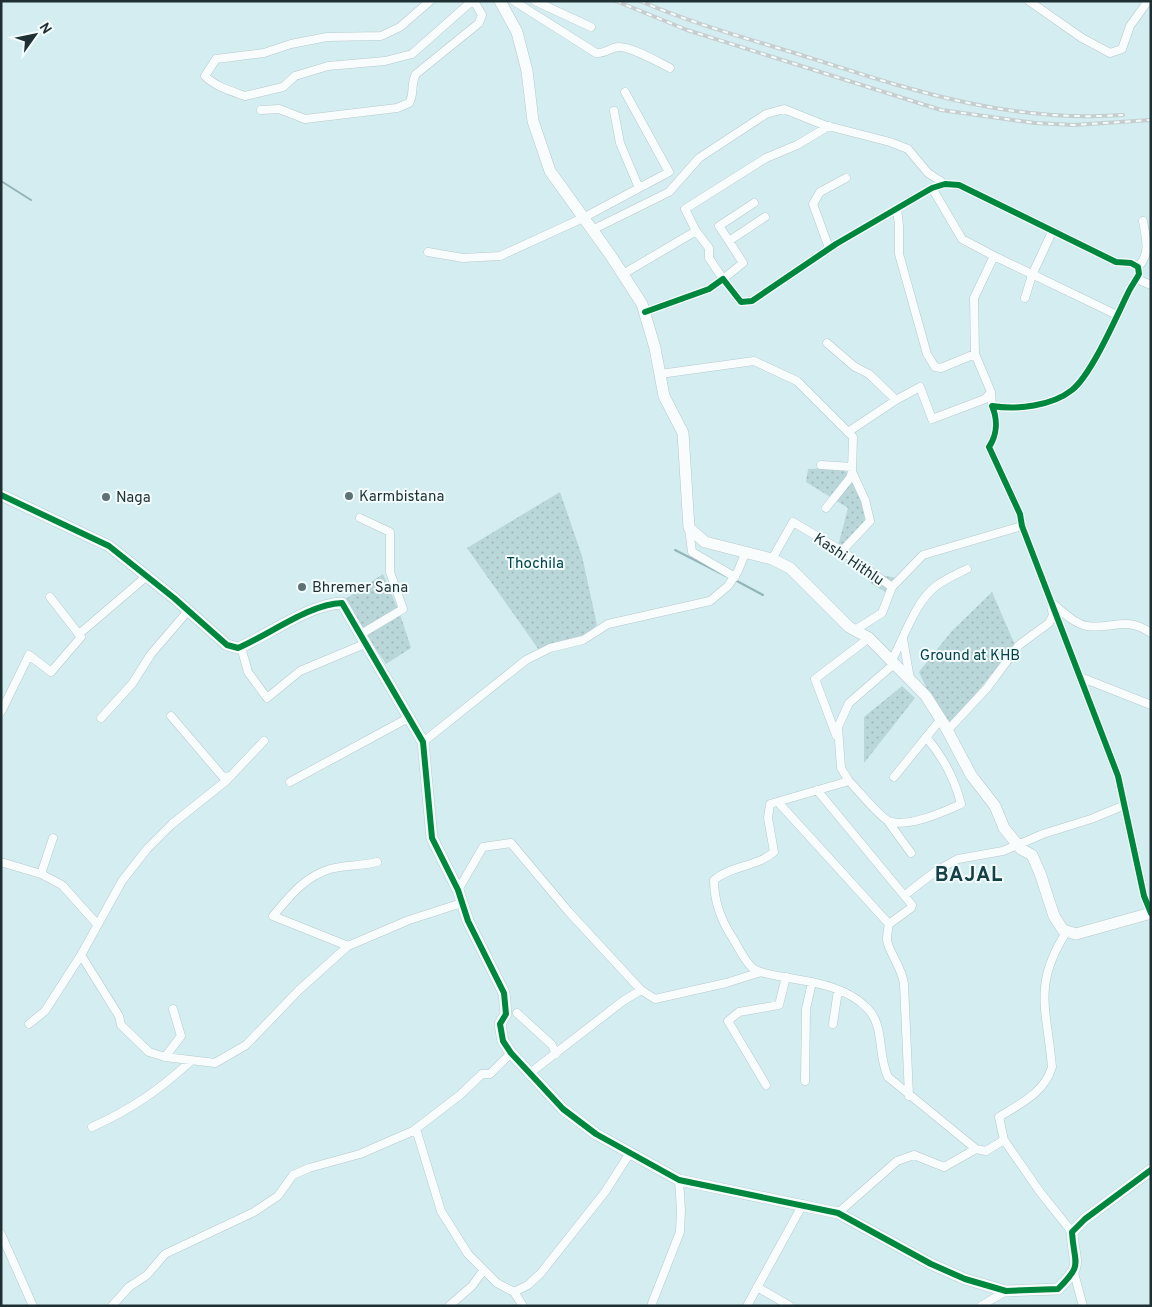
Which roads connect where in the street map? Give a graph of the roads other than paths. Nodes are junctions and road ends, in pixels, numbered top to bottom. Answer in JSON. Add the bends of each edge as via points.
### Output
{"nodes":[{"id":1,"x":430,"y":1,"type":"edge"},
{"id":2,"x":473,"y":1,"type":"edge"},
{"id":3,"x":500,"y":1,"type":"edge"},
{"id":4,"x":514,"y":1,"type":"edge"},
{"id":5,"x":535,"y":1,"type":"edge"},
{"id":6,"x":1029,"y":1,"type":"edge"},
{"id":7,"x":1148,"y":1,"type":"edge"},
{"id":8,"x":591,"y":27,"type":"dead end"},
{"id":9,"x":670,"y":68,"type":"dead end"},
{"id":10,"x":625,"y":92,"type":"dead end"},
{"id":11,"x":261,"y":110,"type":"dead end"},
{"id":12,"x":614,"y":111,"type":"dead end"},
{"id":13,"x":829,"y":126,"type":"junction"},
{"id":14,"x":846,"y":178,"type":"dead end"},
{"id":15,"x":945,"y":184,"type":"junction"},
{"id":16,"x":640,"y":188,"type":"junction"},
{"id":17,"x":932,"y":188,"type":"junction"},
{"id":18,"x":754,"y":203,"type":"dead end"},
{"id":19,"x":897,"y":208,"type":"junction"},
{"id":20,"x":583,"y":218,"type":"junction"},
{"id":21,"x":766,"y":218,"type":"dead end"},
{"id":22,"x":1143,"y":221,"type":"dead end"},
{"id":23,"x":592,"y":230,"type":"junction"},
{"id":24,"x":696,"y":231,"type":"junction"},
{"id":25,"x":1052,"y":232,"type":"junction"},
{"id":26,"x":1148,"y":235,"type":"edge"},
{"id":27,"x":729,"y":241,"type":"junction"},
{"id":28,"x":829,"y":248,"type":"junction"},
{"id":29,"x":428,"y":252,"type":"dead end"},
{"id":30,"x":994,"y":256,"type":"junction"},
{"id":31,"x":1138,"y":267,"type":"junction"},
{"id":32,"x":623,"y":274,"type":"junction"},
{"id":33,"x":1032,"y":275,"type":"junction"},
{"id":34,"x":723,"y":279,"type":"junction"},
{"id":35,"x":1137,"y":279,"type":"junction"},
{"id":36,"x":1151,"y":285,"type":"edge"},
{"id":37,"x":1025,"y":298,"type":"dead end"},
{"id":38,"x":645,"y":312,"type":"junction"},
{"id":39,"x":1117,"y":315,"type":"junction"},
{"id":40,"x":828,"y":343,"type":"dead end"},
{"id":41,"x":975,"y":354,"type":"junction"},
{"id":42,"x":660,"y":374,"type":"junction"},
{"id":43,"x":991,"y":392,"type":"junction"},
{"id":44,"x":896,"y":400,"type":"junction"},
{"id":45,"x":992,"y":406,"type":"junction"},
{"id":46,"x":848,"y":432,"type":"junction"},
{"id":47,"x":820,"y":465,"type":"dead end"},
{"id":48,"x":852,"y":470,"type":"junction"},
{"id":49,"x":1,"y":495,"type":"edge"},
{"id":50,"x":826,"y":508,"type":"dead end"},
{"id":51,"x":360,"y":518,"type":"dead end"},
{"id":52,"x":1022,"y":526,"type":"junction"},
{"id":53,"x":689,"y":528,"type":"junction"},
{"id":54,"x":746,"y":551,"type":"junction"},
{"id":55,"x":842,"y":551,"type":"junction"},
{"id":56,"x":772,"y":559,"type":"junction"},
{"id":57,"x":967,"y":569,"type":"dead end"},
{"id":58,"x":147,"y":576,"type":"junction"},
{"id":59,"x":733,"y":579,"type":"junction"},
{"id":60,"x":892,"y":587,"type":"junction"},
{"id":61,"x":50,"y":597,"type":"dead end"},
{"id":62,"x":1049,"y":601,"type":"junction"},
{"id":63,"x":188,"y":611,"type":"junction"},
{"id":64,"x":1056,"y":616,"type":"junction"},
{"id":65,"x":1074,"y":620,"type":"junction"},
{"id":66,"x":856,"y":630,"type":"junction"},
{"id":67,"x":1151,"y":633,"type":"edge"},
{"id":68,"x":78,"y":634,"type":"junction"},
{"id":69,"x":364,"y":638,"type":"junction"},
{"id":70,"x":870,"y":638,"type":"junction"},
{"id":71,"x":903,"y":640,"type":"junction"},
{"id":72,"x":241,"y":647,"type":"junction"},
{"id":73,"x":893,"y":663,"type":"junction"},
{"id":74,"x":1080,"y":677,"type":"junction"},
{"id":75,"x":910,"y":681,"type":"junction"},
{"id":76,"x":1151,"y":705,"type":"edge"},
{"id":77,"x":1,"y":712,"type":"edge"},
{"id":78,"x":171,"y":716,"type":"dead end"},
{"id":79,"x":101,"y":718,"type":"dead end"},
{"id":80,"x":410,"y":718,"type":"junction"},
{"id":81,"x":940,"y":719,"type":"junction"},
{"id":82,"x":947,"y":731,"type":"junction"},
{"id":83,"x":926,"y":737,"type":"junction"},
{"id":84,"x":264,"y":741,"type":"dead end"},
{"id":85,"x":423,"y":742,"type":"junction"},
{"id":86,"x":840,"y":746,"type":"junction"},
{"id":87,"x":231,"y":776,"type":"junction"},
{"id":88,"x":894,"y":776,"type":"dead end"},
{"id":89,"x":849,"y":781,"type":"junction"},
{"id":90,"x":290,"y":782,"type":"dead end"},
{"id":91,"x":817,"y":790,"type":"junction"},
{"id":92,"x":778,"y":802,"type":"junction"},
{"id":93,"x":1125,"y":805,"type":"junction"},
{"id":94,"x":887,"y":820,"type":"junction"},
{"id":95,"x":53,"y":838,"type":"dead end"},
{"id":96,"x":1019,"y":846,"type":"junction"},
{"id":97,"x":911,"y":853,"type":"dead end"},
{"id":98,"x":1,"y":862,"type":"edge"},
{"id":99,"x":377,"y":862,"type":"dead end"},
{"id":100,"x":41,"y":874,"type":"junction"},
{"id":101,"x":458,"y":890,"type":"junction"},
{"id":102,"x":905,"y":895,"type":"junction"},
{"id":103,"x":462,"y":903,"type":"junction"},
{"id":104,"x":1151,"y":913,"type":"edge"},
{"id":105,"x":97,"y":924,"type":"junction"},
{"id":106,"x":889,"y":924,"type":"junction"},
{"id":107,"x":1067,"y":931,"type":"junction"},
{"id":108,"x":348,"y":946,"type":"junction"},
{"id":109,"x":81,"y":955,"type":"junction"},
{"id":110,"x":761,"y":972,"type":"junction"},
{"id":111,"x":786,"y":977,"type":"junction"},
{"id":112,"x":812,"y":982,"type":"junction"},
{"id":113,"x":641,"y":990,"type":"junction"},
{"id":114,"x":838,"y":990,"type":"junction"},
{"id":115,"x":173,"y":1009,"type":"dead end"},
{"id":116,"x":517,"y":1013,"type":"dead end"},
{"id":117,"x":29,"y":1024,"type":"dead end"},
{"id":118,"x":833,"y":1024,"type":"dead end"},
{"id":119,"x":511,"y":1053,"type":"junction"},
{"id":120,"x":556,"y":1054,"type":"junction"},
{"id":121,"x":166,"y":1057,"type":"junction"},
{"id":122,"x":191,"y":1061,"type":"junction"},
{"id":123,"x":530,"y":1073,"type":"junction"},
{"id":124,"x":805,"y":1081,"type":"dead end"},
{"id":125,"x":766,"y":1085,"type":"dead end"},
{"id":126,"x":909,"y":1096,"type":"junction"},
{"id":127,"x":92,"y":1127,"type":"dead end"},
{"id":128,"x":416,"y":1129,"type":"junction"},
{"id":129,"x":1004,"y":1140,"type":"junction"},
{"id":130,"x":976,"y":1150,"type":"junction"},
{"id":131,"x":630,"y":1153,"type":"junction"},
{"id":132,"x":1151,"y":1170,"type":"edge"},
{"id":133,"x":679,"y":1180,"type":"junction"},
{"id":134,"x":803,"y":1204,"type":"junction"},
{"id":135,"x":838,"y":1213,"type":"junction"},
{"id":136,"x":1072,"y":1232,"type":"junction"},
{"id":137,"x":1,"y":1234,"type":"edge"},
{"id":138,"x":483,"y":1271,"type":"junction"},
{"id":139,"x":1074,"y":1273,"type":"junction"},
{"id":140,"x":758,"y":1287,"type":"junction"},
{"id":141,"x":1006,"y":1291,"type":"junction"},
{"id":142,"x":514,"y":1292,"type":"junction"},
{"id":143,"x":32,"y":1306,"type":"edge"},
{"id":144,"x":112,"y":1306,"type":"edge"},
{"id":145,"x":449,"y":1306,"type":"edge"},
{"id":146,"x":523,"y":1306,"type":"edge"},
{"id":147,"x":650,"y":1306,"type":"edge"},
{"id":148,"x":747,"y":1306,"type":"edge"},
{"id":149,"x":790,"y":1306,"type":"edge"},
{"id":150,"x":981,"y":1306,"type":"edge"},
{"id":151,"x":1083,"y":1306,"type":"edge"}],
"edges":[{"from":1,"to":2,"type":"street","via":[[400,27],[381,36],[326,37],[264,53],[216,59],[205,76],[223,89],[245,96],[283,87],[295,76],[328,66],[385,61],[412,54]]},
{"from":2,"to":11,"type":"street","via":[[482,16],[479,23],[416,74],[409,103],[397,108],[305,119],[279,109]]},
{"from":3,"to":20,"type":"street","via":[[517,32],[533,121],[550,171]]},
{"from":4,"to":9,"type":"street","via":[[589,50],[605,53],[625,48]]},
{"from":5,"to":8,"type":"street"},
{"from":6,"to":7,"type":"street","via":[[1082,38],[1110,53],[1122,49],[1130,26]]},
{"from":10,"to":16,"type":"street","via":[[669,172]]},
{"from":12,"to":16,"type":"street","via":[[620,143]]},
{"from":13,"to":15,"type":"street","via":[[908,150],[928,173]]},
{"from":13,"to":23,"type":"street","via":[[784,109],[766,114],[699,158],[669,192]]},
{"from":13,"to":24,"type":"street","via":[[766,158],[686,209]]},
{"from":14,"to":28,"type":"street","via":[[820,192],[813,204]]},
{"from":15,"to":17,"type":"street"},
{"from":15,"to":25,"type":"street","via":[[959,184]]},
{"from":16,"to":20,"type":"street"},
{"from":17,"to":19,"type":"street"},
{"from":17,"to":30,"type":"street","via":[[962,239]]},
{"from":18,"to":27,"type":"street","via":[[719,226]]},
{"from":19,"to":28,"type":"street"},
{"from":19,"to":41,"type":"street","via":[[899,254],[927,354],[935,367],[941,368]]},
{"from":20,"to":23,"type":"street"},
{"from":20,"to":29,"type":"street","via":[[500,256],[463,258]]},
{"from":21,"to":27,"type":"street"},
{"from":22,"to":26,"type":"street"},
{"from":23,"to":32,"type":"street"},
{"from":24,"to":32,"type":"street"},
{"from":24,"to":34,"type":"street","via":[[709,248],[709,258]]},
{"from":25,"to":31,"type":"street","via":[[1116,262]]},
{"from":25,"to":33,"type":"street"},
{"from":26,"to":31,"type":"street","via":[[1146,259]]},
{"from":27,"to":34,"type":"street","via":[[744,263]]},
{"from":28,"to":34,"type":"street","via":[[752,301],[741,302]]},
{"from":30,"to":33,"type":"street"},
{"from":30,"to":41,"type":"street","via":[[974,298]]},
{"from":31,"to":35,"type":"street"},
{"from":32,"to":38,"type":"street"},
{"from":33,"to":37,"type":"street"},
{"from":33,"to":39,"type":"street"},
{"from":34,"to":38,"type":"street","via":[[709,289]]},
{"from":35,"to":36,"type":"street"},
{"from":35,"to":39,"type":"street"},
{"from":38,"to":42,"type":"street"},
{"from":39,"to":45,"type":"street","via":[[1086,373],[1073,390],[1044,403],[1006,408]]},
{"from":40,"to":44,"type":"street","via":[[855,367],[869,374]]},
{"from":41,"to":43,"type":"street"},
{"from":42,"to":46,"type":"street","via":[[754,361],[797,381]]},
{"from":42,"to":53,"type":"street","via":[[664,396],[683,433]]},
{"from":43,"to":44,"type":"street","via":[[985,399],[932,419],[920,387]]},
{"from":43,"to":45,"type":"street"},
{"from":44,"to":46,"type":"street"},
{"from":45,"to":52,"type":"street","via":[[996,416],[990,447],[1020,514]]},
{"from":46,"to":48,"type":"street","via":[[853,437]]},
{"from":47,"to":48,"type":"street"},
{"from":48,"to":50,"type":"street","via":[[850,478]]},
{"from":48,"to":55,"type":"street","via":[[870,521]]},
{"from":49,"to":58,"type":"street","via":[[109,546]]},
{"from":51,"to":69,"type":"street","via":[[390,532],[390,572],[403,609]]},
{"from":52,"to":60,"type":"street","name":"Kashi Hithlu","via":[[923,555]]},
{"from":52,"to":62,"type":"street"},
{"from":53,"to":54,"type":"street","via":[[705,542]]},
{"from":53,"to":59,"type":"street","via":[[692,552]]},
{"from":54,"to":56,"type":"street"},
{"from":54,"to":59,"type":"street"},
{"from":55,"to":56,"type":"street","name":"Kashi Hithlu","via":[[793,522]]},
{"from":55,"to":60,"type":"street","name":"Kashi Hithlu"},
{"from":56,"to":66,"type":"street","via":[[790,568]]},
{"from":57,"to":71,"type":"street","via":[[937,585],[926,595]]},
{"from":58,"to":63,"type":"street"},
{"from":58,"to":68,"type":"street"},
{"from":59,"to":85,"type":"street","via":[[710,601],[608,624],[583,640],[550,648],[526,660]]},
{"from":60,"to":66,"type":"street","via":[[882,613]]},
{"from":61,"to":68,"type":"street"},
{"from":62,"to":64,"type":"street"},
{"from":62,"to":65,"type":"street"},
{"from":62,"to":82,"type":"street","via":[[1053,614],[1049,623],[1019,644],[987,688]]},
{"from":63,"to":72,"type":"street","via":[[227,645]]},
{"from":63,"to":79,"type":"street","via":[[151,654],[132,684]]},
{"from":64,"to":65,"type":"street"},
{"from":64,"to":74,"type":"street"},
{"from":65,"to":67,"type":"street","via":[[1086,626],[1133,623]]},
{"from":66,"to":70,"type":"street"},
{"from":68,"to":77,"type":"street","via":[[81,637],[51,672],[29,655]]},
{"from":69,"to":72,"type":"street","via":[[342,603],[334,603]]},
{"from":69,"to":72,"type":"street","via":[[300,670],[267,698],[248,672]]},
{"from":69,"to":80,"type":"street"},
{"from":70,"to":73,"type":"street"},
{"from":70,"to":86,"type":"street","via":[[815,680]]},
{"from":71,"to":73,"type":"street"},
{"from":71,"to":75,"type":"street"},
{"from":73,"to":75,"type":"street"},
{"from":73,"to":86,"type":"street","via":[[849,703],[838,727]]},
{"from":74,"to":76,"type":"street"},
{"from":74,"to":93,"type":"street","via":[[1118,776]]},
{"from":75,"to":81,"type":"street","via":[[926,696]]},
{"from":78,"to":87,"type":"street","via":[[223,777]]},
{"from":80,"to":85,"type":"street"},
{"from":80,"to":90,"type":"street"},
{"from":81,"to":82,"type":"street"},
{"from":81,"to":83,"type":"street"},
{"from":82,"to":96,"type":"street","via":[[971,775],[995,806],[1004,828]]},
{"from":83,"to":88,"type":"street"},
{"from":83,"to":94,"type":"street","via":[[956,784],[962,804],[934,816],[900,822]]},
{"from":84,"to":87,"type":"street"},
{"from":85,"to":101,"type":"street","via":[[432,838]]},
{"from":86,"to":89,"type":"street","via":[[841,768]]},
{"from":87,"to":105,"type":"street","via":[[147,849],[122,881]]},
{"from":89,"to":91,"type":"street"},
{"from":89,"to":94,"type":"street"},
{"from":91,"to":92,"type":"street"},
{"from":91,"to":102,"type":"street"},
{"from":92,"to":106,"type":"street"},
{"from":92,"to":110,"type":"street","via":[[770,804],[768,818],[774,852],[767,858],[724,871],[714,880],[719,911],[728,930],[753,968]]},
{"from":93,"to":96,"type":"street","via":[[1043,834]]},
{"from":93,"to":104,"type":"street","via":[[1144,896]]},
{"from":94,"to":97,"type":"street"},
{"from":95,"to":100,"type":"street"},
{"from":96,"to":102,"type":"street","via":[[958,859]]},
{"from":96,"to":107,"type":"street","via":[[1032,855],[1054,916]]},
{"from":98,"to":100,"type":"street"},
{"from":99,"to":108,"type":"street","via":[[331,868],[313,876],[297,886],[273,916]]},
{"from":100,"to":105,"type":"street","via":[[62,884]]},
{"from":101,"to":103,"type":"street"},
{"from":101,"to":113,"type":"street","via":[[482,848],[511,843]]},
{"from":102,"to":106,"type":"street","via":[[912,907]]},
{"from":103,"to":108,"type":"street","via":[[409,920]]},
{"from":103,"to":119,"type":"street","via":[[504,993],[506,1014],[500,1024],[501,1036]]},
{"from":104,"to":107,"type":"street","via":[[1076,934]]},
{"from":105,"to":109,"type":"street"},
{"from":106,"to":126,"type":"street","via":[[887,942],[900,966],[904,984]]},
{"from":107,"to":129,"type":"street","via":[[1045,977],[1043,991],[1052,1067],[1049,1078],[1032,1097],[1000,1117]]},
{"from":108,"to":122,"type":"street","via":[[299,990],[246,1045],[215,1063]]},
{"from":109,"to":117,"type":"street","via":[[45,1011]]},
{"from":109,"to":121,"type":"street","via":[[120,1016],[121,1025],[149,1052]]},
{"from":110,"to":111,"type":"street"},
{"from":110,"to":113,"type":"street","via":[[655,999]]},
{"from":111,"to":112,"type":"street"},
{"from":111,"to":125,"type":"street","via":[[779,1005],[739,1012],[728,1021]]},
{"from":112,"to":114,"type":"street"},
{"from":112,"to":124,"type":"street","via":[[806,1010]]},
{"from":113,"to":120,"type":"street"},
{"from":114,"to":118,"type":"street"},
{"from":114,"to":126,"type":"street","via":[[868,1008],[878,1023],[882,1064],[888,1077]]},
{"from":115,"to":121,"type":"street","via":[[181,1036]]},
{"from":116,"to":120,"type":"street","via":[[552,1045]]},
{"from":119,"to":123,"type":"street"},
{"from":119,"to":128,"type":"street","via":[[490,1074],[482,1074],[460,1096]]},
{"from":120,"to":123,"type":"street"},
{"from":121,"to":122,"type":"street"},
{"from":122,"to":127,"type":"street","via":[[153,1094],[124,1113]]},
{"from":123,"to":131,"type":"street","via":[[570,1114],[596,1134]]},
{"from":126,"to":130,"type":"street"},
{"from":128,"to":138,"type":"street","via":[[441,1211],[468,1254]]},
{"from":128,"to":144,"type":"street","via":[[360,1154],[293,1175],[278,1196],[254,1212],[165,1254]]},
{"from":129,"to":130,"type":"street","via":[[986,1151]]},
{"from":129,"to":136,"type":"street"},
{"from":130,"to":135,"type":"street","via":[[944,1167],[914,1155],[897,1161]]},
{"from":131,"to":133,"type":"street"},
{"from":131,"to":142,"type":"street","via":[[605,1192],[540,1274],[528,1286]]},
{"from":132,"to":136,"type":"street"},
{"from":133,"to":134,"type":"street"},
{"from":133,"to":147,"type":"street","via":[[680,1232]]},
{"from":134,"to":135,"type":"street"},
{"from":134,"to":140,"type":"street"},
{"from":135,"to":141,"type":"street","via":[[931,1264]]},
{"from":136,"to":139,"type":"street","via":[[1077,1261]]},
{"from":137,"to":143,"type":"street"},
{"from":138,"to":142,"type":"street"},
{"from":138,"to":145,"type":"street","via":[[472,1286]]},
{"from":139,"to":141,"type":"street","via":[[1058,1289]]},
{"from":139,"to":151,"type":"street"},
{"from":140,"to":148,"type":"street"},
{"from":140,"to":149,"type":"street"},
{"from":141,"to":150,"type":"street"},
{"from":142,"to":146,"type":"street"}]}
